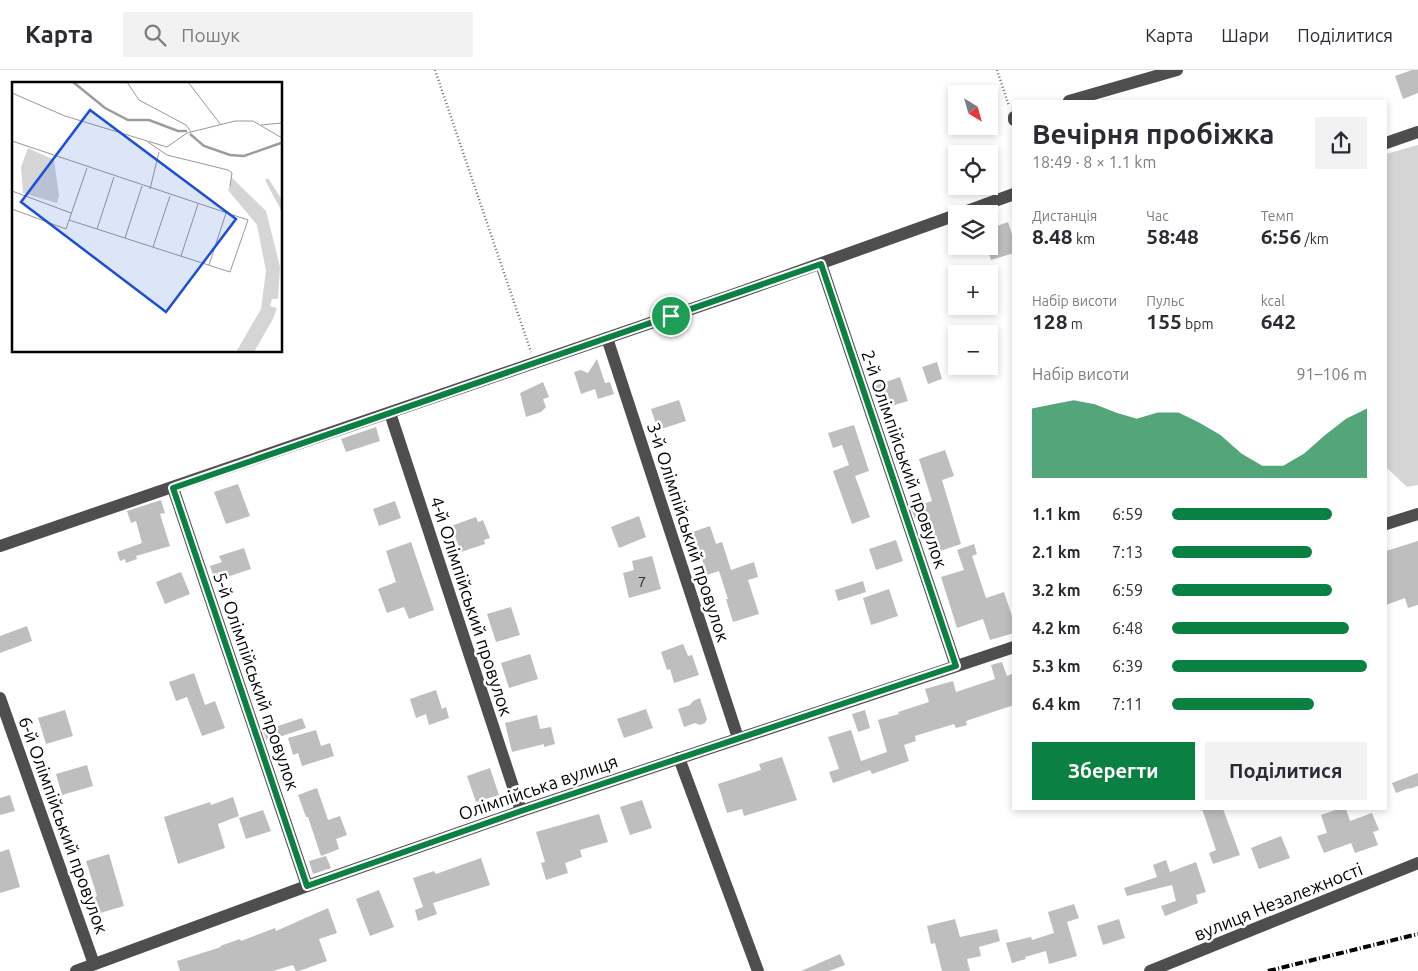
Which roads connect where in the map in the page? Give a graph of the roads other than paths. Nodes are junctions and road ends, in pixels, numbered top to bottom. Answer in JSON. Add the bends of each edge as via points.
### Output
{"nodes":[{"id":1,"x":1177,"y":70,"type":"edge"},
{"id":2,"x":1072,"y":100,"type":"edge"},
{"id":3,"x":1418,"y":132,"type":"edge"},
{"id":4,"x":1387,"y":143,"type":"edge"},
{"id":5,"x":1012,"y":195,"type":"edge"},
{"id":6,"x":983,"y":205,"type":"edge"},
{"id":7,"x":948,"y":218,"type":"edge"},
{"id":8,"x":821,"y":264,"type":"junction"},
{"id":9,"x":607,"y":338,"type":"junction"},
{"id":10,"x":390,"y":412,"type":"junction"},
{"id":11,"x":173,"y":488,"type":"junction"},
{"id":12,"x":1418,"y":514,"type":"edge"},
{"id":13,"x":1387,"y":524,"type":"edge"},
{"id":14,"x":0,"y":546,"type":"edge"},
{"id":15,"x":1012,"y":648,"type":"edge"},
{"id":16,"x":956,"y":666,"type":"junction"},
{"id":17,"x":0,"y":698,"type":"edge"},
{"id":18,"x":738,"y":738,"type":"junction"},
{"id":19,"x":678,"y":758,"type":"junction"},
{"id":20,"x":521,"y":811,"type":"junction"},
{"id":21,"x":1418,"y":863,"type":"edge"},
{"id":22,"x":307,"y":886,"type":"junction"},
{"id":23,"x":94,"y":964,"type":"junction"},
{"id":24,"x":76,"y":971,"type":"edge"},
{"id":25,"x":758,"y":971,"type":"edge"},
{"id":26,"x":1150,"y":971,"type":"edge"}],
"edges":[{"from":1,"to":2,"type":"street"},
{"from":3,"to":4,"type":"street"},
{"from":5,"to":6,"type":"street"},
{"from":7,"to":8,"type":"street"},
{"from":8,"to":9,"type":"street"},
{"from":8,"to":16,"type":"street","name":"2-й Олімпійський провулок"},
{"from":9,"to":10,"type":"street"},
{"from":9,"to":18,"type":"street","name":"3-й Олімпійський провулок"},
{"from":10,"to":11,"type":"street"},
{"from":10,"to":20,"type":"street","name":"4-й Олімпійський провулок"},
{"from":11,"to":14,"type":"street"},
{"from":11,"to":22,"type":"street","name":"5-й Олімпійський провулок"},
{"from":12,"to":13,"type":"street"},
{"from":15,"to":16,"type":"street","name":"Олімпійська вулиця"},
{"from":16,"to":18,"type":"street","name":"Олімпійська вулиця"},
{"from":17,"to":23,"type":"street","name":"6-й Олімпійський провулок"},
{"from":18,"to":19,"type":"street","name":"Олімпійська вулиця"},
{"from":19,"to":20,"type":"street","name":"Олімпійська вулиця"},
{"from":19,"to":25,"type":"street"},
{"from":20,"to":22,"type":"street","name":"Олімпійська вулиця"},
{"from":21,"to":26,"type":"street","name":"вулиця Незалежності"},
{"from":22,"to":23,"type":"street","name":"Олімпійська вулиця"},
{"from":23,"to":24,"type":"street","name":"Олімпійська вулиця"}]}
